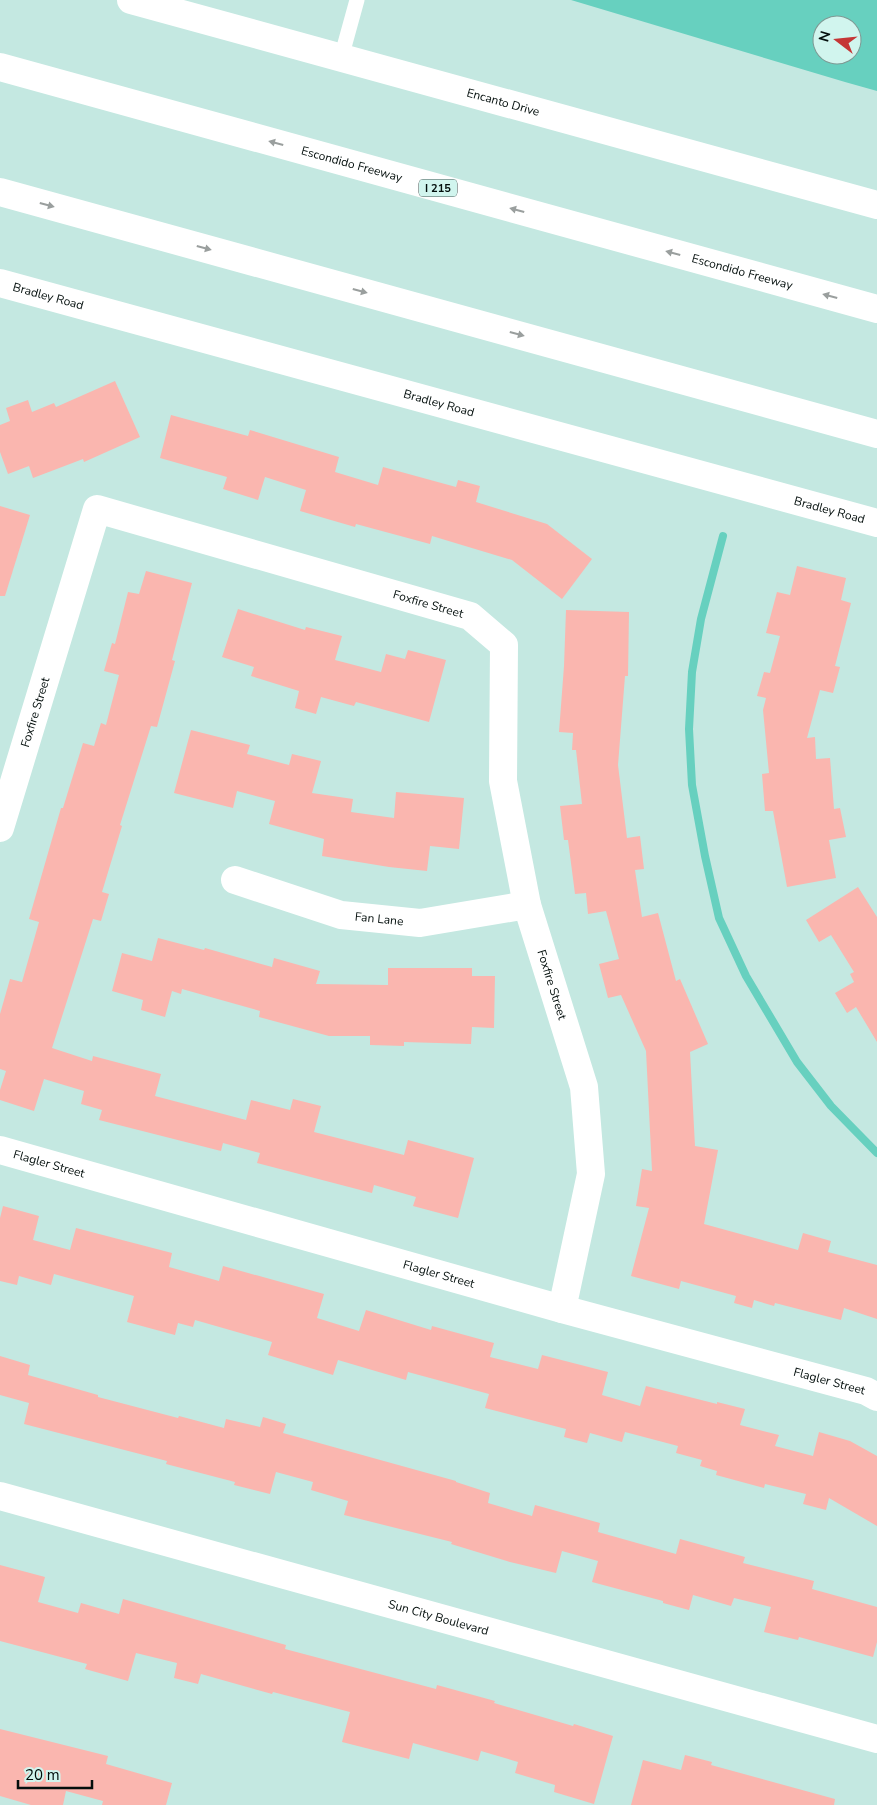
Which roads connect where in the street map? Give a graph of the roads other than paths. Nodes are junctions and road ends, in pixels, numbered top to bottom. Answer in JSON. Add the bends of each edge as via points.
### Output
{"nodes":[{"id":1,"x":131,"y":0,"type":"edge"},
{"id":2,"x":357,"y":0,"type":"edge"},
{"id":3,"x":341,"y":58,"type":"junction"},
{"id":4,"x":0,"y":67,"type":"edge"},
{"id":5,"x":0,"y":192,"type":"edge"},
{"id":6,"x":877,"y":205,"type":"edge"},
{"id":7,"x":0,"y":284,"type":"edge"},
{"id":8,"x":877,"y":310,"type":"edge"},
{"id":9,"x":877,"y":434,"type":"edge"},
{"id":10,"x":877,"y":523,"type":"edge"},
{"id":11,"x":0,"y":828,"type":"edge"},
{"id":12,"x":235,"y":880,"type":"dead end"},
{"id":13,"x":527,"y":905,"type":"junction"},
{"id":14,"x":0,"y":1150,"type":"edge"},
{"id":15,"x":562,"y":1309,"type":"junction"},
{"id":16,"x":877,"y":1397,"type":"edge"},
{"id":17,"x":0,"y":1496,"type":"edge"},
{"id":18,"x":877,"y":1739,"type":"edge"}],
"edges":[{"from":1,"to":3,"type":"main road","name":"Encanto Drive"},
{"from":2,"to":3,"type":"lane"},
{"from":3,"to":6,"type":"main road","name":"Encanto Drive"},
{"from":8,"to":4,"type":"main road","name":"Escondido Freeway","number":"I 215","one_way":true},
{"from":5,"to":9,"type":"main road","one_way":true},
{"from":7,"to":10,"type":"main road","name":"Bradley Road"},
{"from":11,"to":13,"type":"main road","name":"Foxfire Street","via":[[97,509],[470,616],[504,644],[503,781]]},
{"from":12,"to":13,"type":"main road","name":"Fan Lane","via":[[341,915],[420,923]]},
{"from":13,"to":15,"type":"main road","name":"Foxfire Street","via":[[584,1087],[590,1174]]},
{"from":14,"to":15,"type":"main road","name":"Flagler Street"},
{"from":15,"to":16,"type":"main road","name":"Flagler Street"},
{"from":17,"to":18,"type":"main road","name":"Sun City Boulevard"}]}
